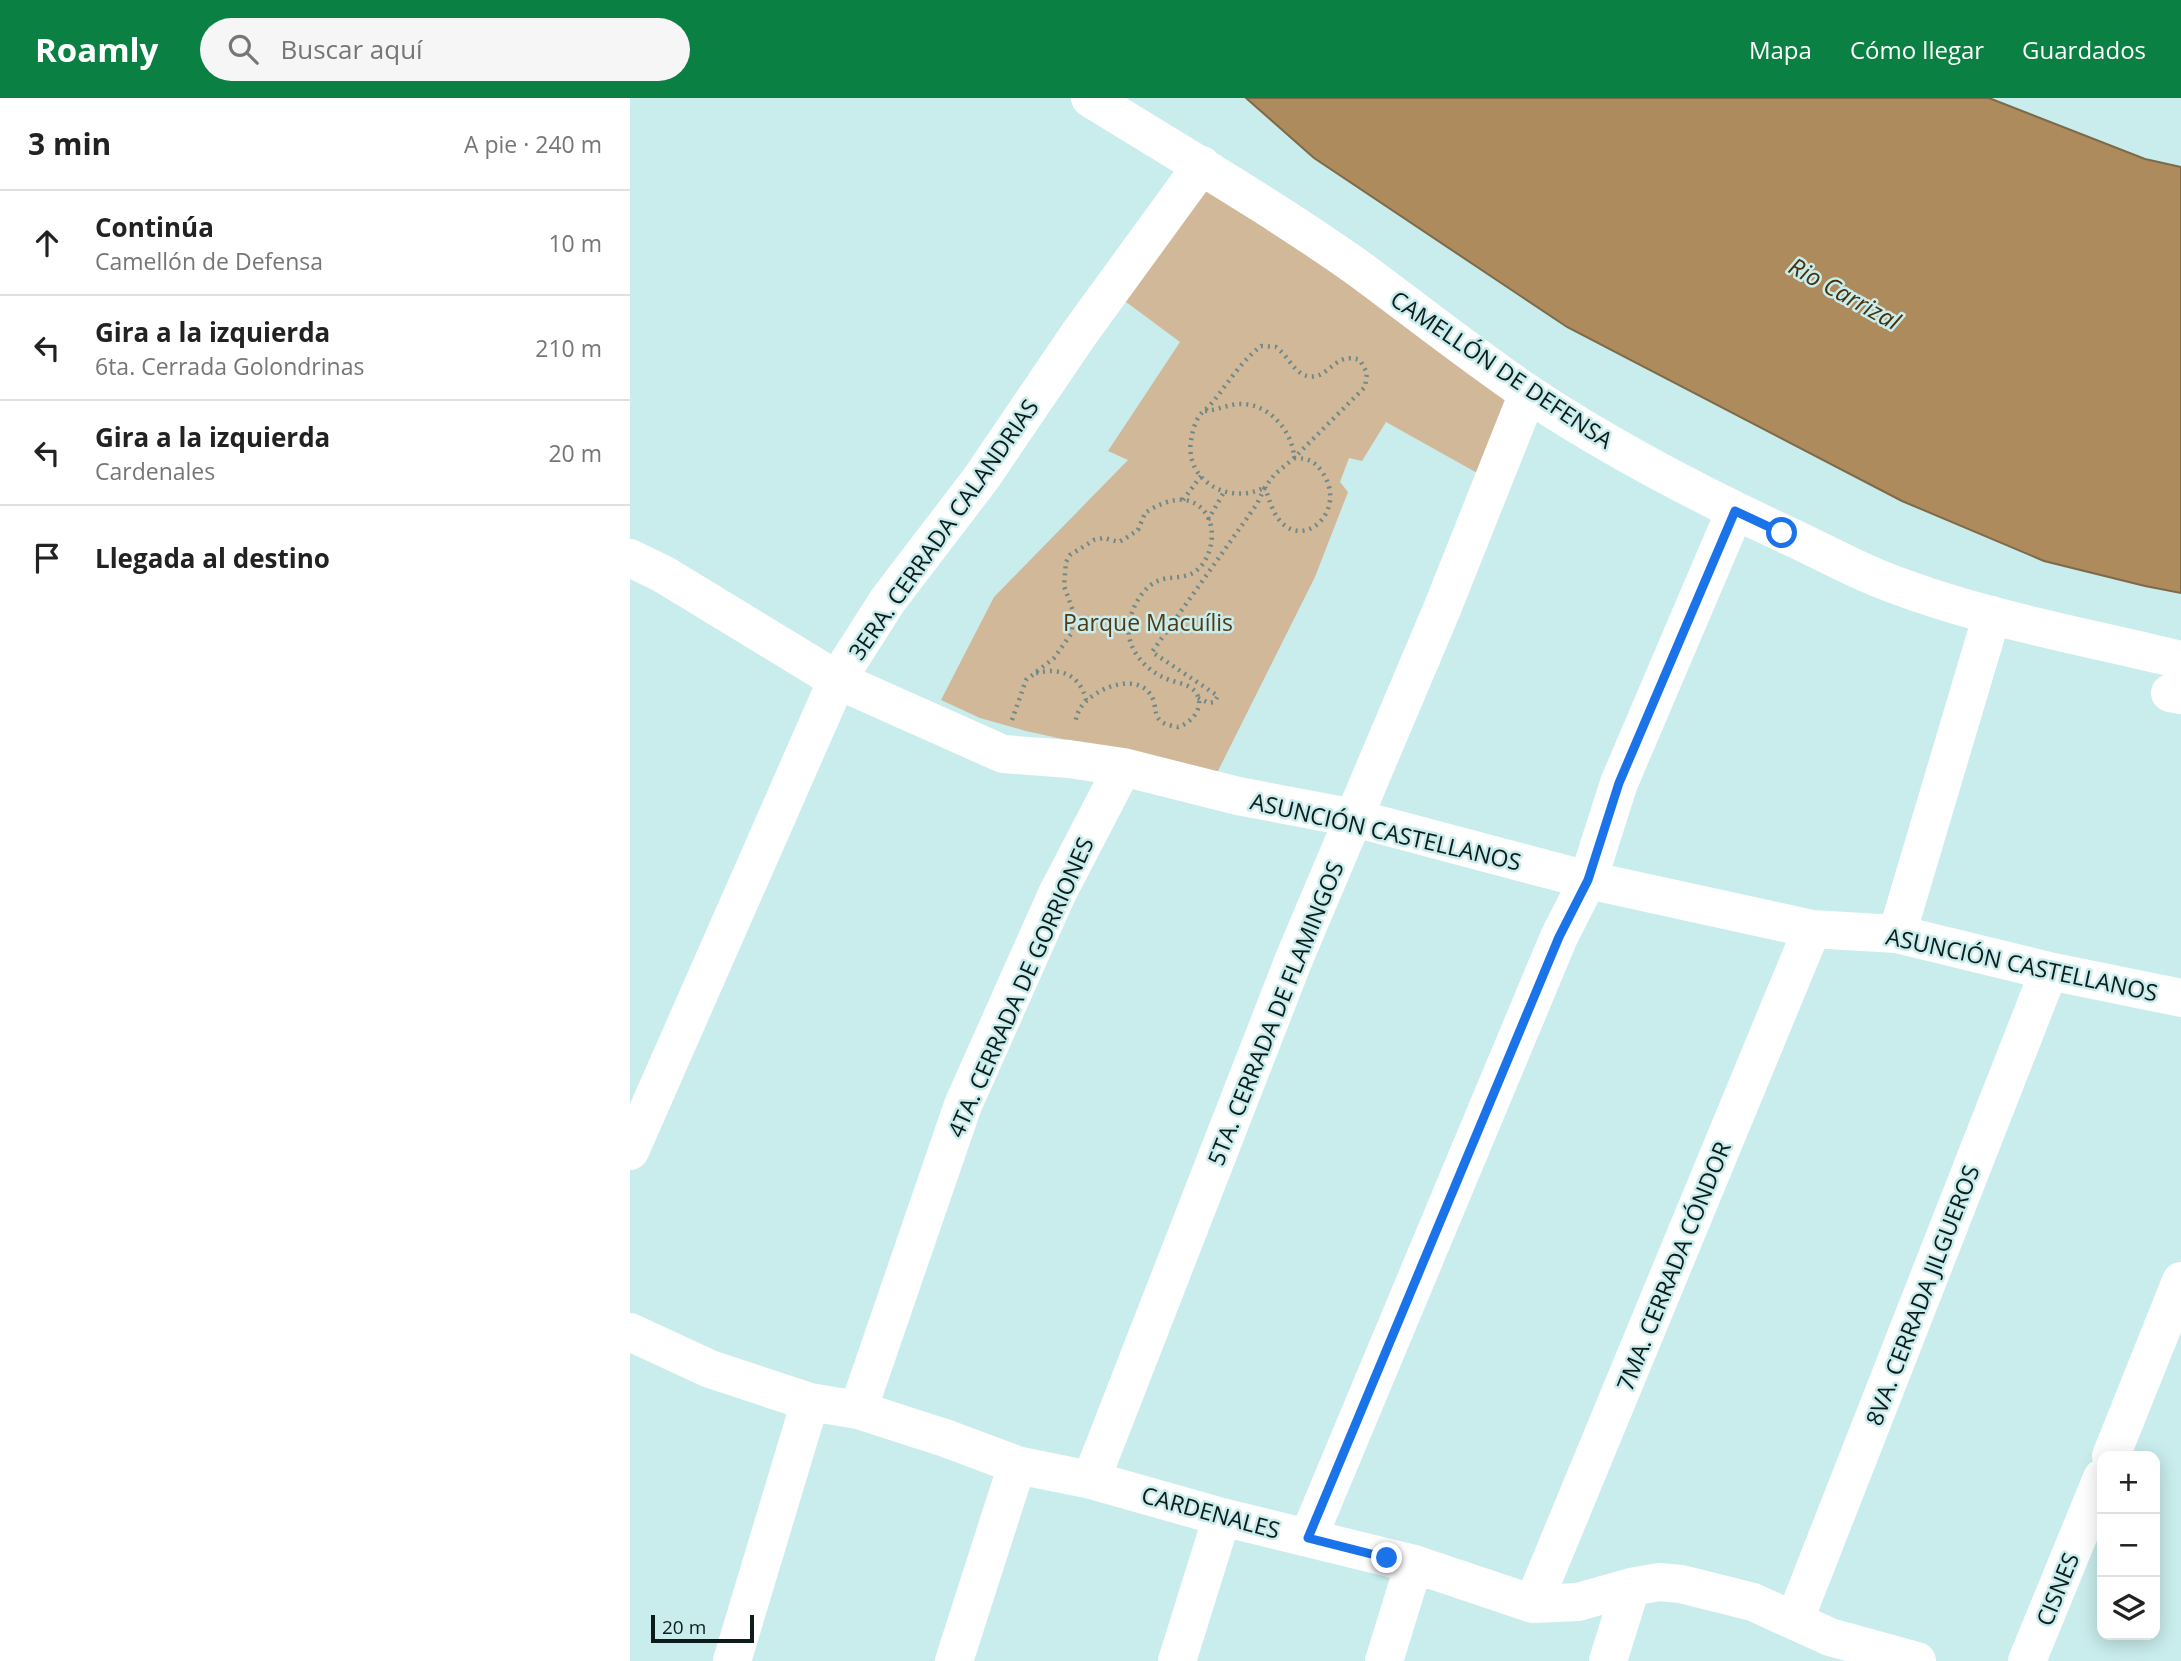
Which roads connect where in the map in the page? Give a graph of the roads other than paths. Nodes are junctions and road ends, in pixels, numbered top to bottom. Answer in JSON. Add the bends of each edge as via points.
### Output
{"nodes":[{"id":1,"x":1090,"y":98,"type":"edge"},
{"id":2,"x":1202,"y":166,"type":"junction"},
{"id":3,"x":1528,"y":393,"type":"junction"},
{"id":4,"x":1735,"y":511,"type":"junction"},
{"id":5,"x":630,"y":558,"type":"edge"},
{"id":6,"x":1992,"y":615,"type":"junction"},
{"id":7,"x":837,"y":680,"type":"junction"},
{"id":8,"x":2177,"y":683,"type":"edge"},
{"id":9,"x":1122,"y":767,"type":"junction"},
{"id":10,"x":1354,"y":818,"type":"junction"},
{"id":11,"x":1588,"y":880,"type":"junction"},
{"id":12,"x":1812,"y":929,"type":"junction"},
{"id":13,"x":1897,"y":934,"type":"junction"},
{"id":14,"x":2049,"y":971,"type":"junction"},
{"id":15,"x":2181,"y":998,"type":"edge"},
{"id":16,"x":630,"y":1151,"type":"edge"},
{"id":17,"x":2181,"y":1281,"type":"edge"},
{"id":18,"x":630,"y":1332,"type":"edge"},
{"id":19,"x":810,"y":1402,"type":"junction"},
{"id":20,"x":858,"y":1410,"type":"junction"},
{"id":21,"x":2113,"y":1451,"type":"edge"},
{"id":22,"x":1017,"y":1465,"type":"junction"},
{"id":23,"x":1091,"y":1480,"type":"junction"},
{"id":24,"x":2097,"y":1490,"type":"edge"},
{"id":25,"x":1222,"y":1517,"type":"junction"},
{"id":26,"x":1308,"y":1538,"type":"junction"},
{"id":27,"x":1414,"y":1564,"type":"junction"},
{"id":28,"x":1631,"y":1587,"type":"junction"},
{"id":29,"x":1533,"y":1604,"type":"junction"},
{"id":30,"x":1795,"y":1619,"type":"junction"},
{"id":31,"x":1894,"y":1658,"type":"edge"},
{"id":32,"x":732,"y":1661,"type":"edge"},
{"id":33,"x":954,"y":1661,"type":"edge"},
{"id":34,"x":1177,"y":1661,"type":"edge"},
{"id":35,"x":1384,"y":1661,"type":"edge"},
{"id":36,"x":1608,"y":1661,"type":"edge"},
{"id":37,"x":2027,"y":1661,"type":"edge"}],
"edges":[{"from":1,"to":2,"type":"street","name":"CAMELLÓN DE DEFENSA"},
{"from":2,"to":3,"type":"street","name":"CAMELLÓN DE DEFENSA","via":[[1358,268]]},
{"from":2,"to":7,"type":"street","name":"3ERA. CERRADA CALANDRIAS","via":[[982,477],[888,600]]},
{"from":3,"to":4,"type":"street","name":"CAMELLÓN DE DEFENSA","via":[[1598,438]]},
{"from":3,"to":10,"type":"street","name":"5TA. CERRADA DE FLAMINGOS"},
{"from":4,"to":6,"type":"street","name":"CAMELLÓN DE DEFENSA","via":[[1876,577]]},
{"from":4,"to":11,"type":"street","via":[[1619,783]]},
{"from":5,"to":7,"type":"street","name":"ASUNCIÓN CASTELLANOS"},
{"from":6,"to":8,"type":"street","name":"CAMELLÓN DE DEFENSA","via":[[2090,638]]},
{"from":6,"to":13,"type":"street"},
{"from":7,"to":9,"type":"street","name":"ASUNCIÓN CASTELLANOS","via":[[1003,754]]},
{"from":7,"to":16,"type":"street","name":"3ERA. CERRADA CALANDRIAS"},
{"from":9,"to":10,"type":"street","name":"ASUNCIÓN CASTELLANOS"},
{"from":9,"to":20,"type":"street","name":"4TA. CERRADA DE GORRIONES","via":[[1058,894],[962,1105]]},
{"from":10,"to":11,"type":"street","name":"ASUNCIÓN CASTELLANOS"},
{"from":10,"to":23,"type":"street","name":"5TA. CERRADA DE FLAMINGOS","via":[[1294,959]]},
{"from":11,"to":12,"type":"street","name":"ASUNCIÓN CASTELLANOS"},
{"from":11,"to":26,"type":"street","via":[[1553,950]]},
{"from":12,"to":13,"type":"street","name":"ASUNCIÓN CASTELLANOS"},
{"from":12,"to":29,"type":"street","name":"7MA. CERRADA CÓNDOR"},
{"from":13,"to":14,"type":"street","name":"ASUNCIÓN CASTELLANOS"},
{"from":14,"to":15,"type":"street","name":"ASUNCIÓN CASTELLANOS"},
{"from":14,"to":30,"type":"street","name":"8VA. CERRADA JILGUEROS"},
{"from":17,"to":21,"type":"street"},
{"from":18,"to":19,"type":"street","name":"CARDENALES","via":[[710,1368]]},
{"from":19,"to":20,"type":"street","name":"CARDENALES"},
{"from":19,"to":32,"type":"street"},
{"from":20,"to":22,"type":"street","name":"CARDENALES"},
{"from":22,"to":23,"type":"street","name":"CARDENALES"},
{"from":22,"to":33,"type":"street"},
{"from":23,"to":25,"type":"street","name":"CARDENALES"},
{"from":24,"to":37,"type":"street","name":"CISNES"},
{"from":25,"to":26,"type":"street","name":"CARDENALES"},
{"from":25,"to":34,"type":"street"},
{"from":26,"to":27,"type":"street","name":"CARDENALES"},
{"from":27,"to":29,"type":"street","name":"CARDENALES"},
{"from":27,"to":35,"type":"street"},
{"from":28,"to":29,"type":"street","name":"CARDENALES","via":[[1578,1602]]},
{"from":28,"to":30,"type":"street","name":"CARDENALES","via":[[1681,1584],[1753,1602]]},
{"from":28,"to":36,"type":"street"},
{"from":30,"to":31,"type":"street","name":"CARDENALES","via":[[1830,1637]]}]}
